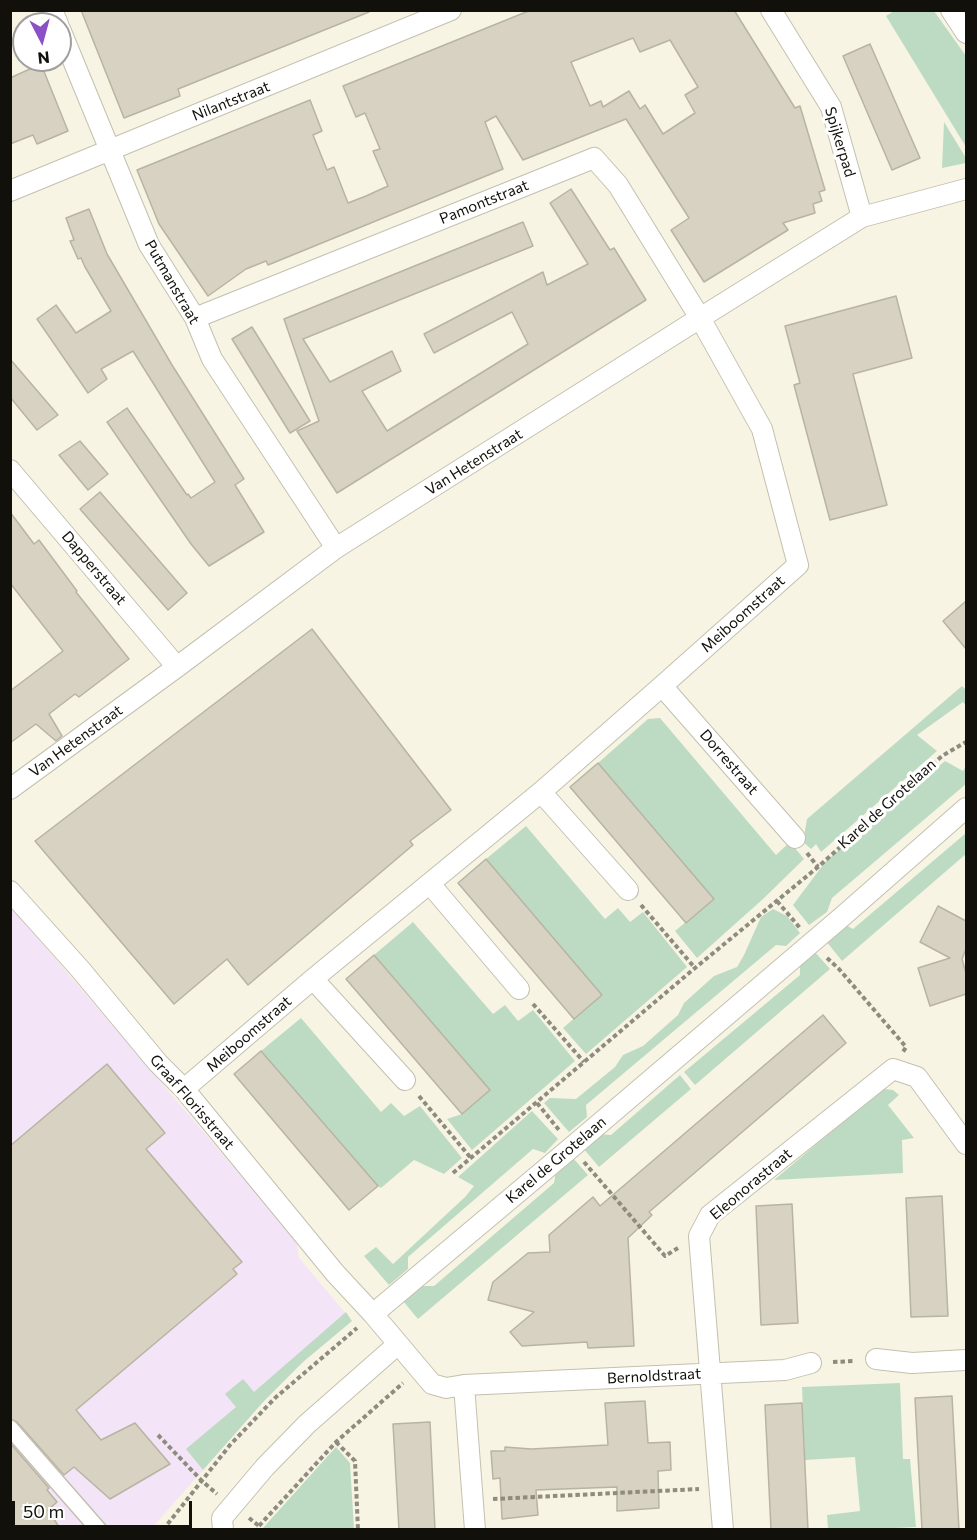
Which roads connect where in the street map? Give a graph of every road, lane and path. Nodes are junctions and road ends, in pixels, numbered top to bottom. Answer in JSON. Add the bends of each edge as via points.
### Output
{"nodes":[{"id":1,"x":452,"y":10,"type":"edge"},
{"id":2,"x":771,"y":10,"type":"edge"},
{"id":3,"x":951,"y":10,"type":"edge"},
{"id":4,"x":966,"y":33,"type":"edge"},
{"id":5,"x":72,"y":59,"type":"edge"},
{"id":6,"x":109,"y":151,"type":"junction"},
{"id":7,"x":966,"y":189,"type":"edge"},
{"id":8,"x":10,"y":191,"type":"edge"},
{"id":9,"x":862,"y":217,"type":"junction"},
{"id":10,"x":195,"y":318,"type":"junction"},
{"id":11,"x":700,"y":318,"type":"junction"},
{"id":12,"x":10,"y":470,"type":"edge"},
{"id":13,"x":336,"y":548,"type":"junction"},
{"id":14,"x":177,"y":667,"type":"junction"},
{"id":15,"x":662,"y":686,"type":"junction"},
{"id":16,"x":966,"y":742,"type":"edge"},
{"id":17,"x":10,"y":789,"type":"edge"},
{"id":18,"x":541,"y":792,"type":"junction"},
{"id":19,"x":966,"y":808,"type":"edge"},
{"id":20,"x":795,"y":838,"type":"dead end"},
{"id":21,"x":430,"y":884,"type":"junction"},
{"id":22,"x":628,"y":890,"type":"joint"},
{"id":23,"x":10,"y":891,"type":"edge"},
{"id":24,"x":777,"y":901,"type":"junction"},
{"id":25,"x":812,"y":942,"type":"junction"},
{"id":26,"x":695,"y":968,"type":"junction"},
{"id":27,"x":313,"y":979,"type":"junction"},
{"id":28,"x":519,"y":989,"type":"joint"},
{"id":29,"x":584,"y":1062,"type":"junction"},
{"id":30,"x":893,"y":1069,"type":"junction"},
{"id":31,"x":405,"y":1080,"type":"joint"},
{"id":32,"x":184,"y":1089,"type":"junction"},
{"id":33,"x":537,"y":1103,"type":"junction"},
{"id":34,"x":966,"y":1144,"type":"edge"},
{"id":35,"x":572,"y":1147,"type":"junction"},
{"id":36,"x":470,"y":1157,"type":"junction"},
{"id":37,"x":453,"y":1173,"type":"dead end"},
{"id":38,"x":699,"y":1236,"type":"junction"},
{"id":39,"x":374,"y":1314,"type":"junction"},
{"id":40,"x":398,"y":1344,"type":"junction"},
{"id":41,"x":876,"y":1359,"type":"joint"},
{"id":42,"x":966,"y":1360,"type":"edge"},
{"id":43,"x":811,"y":1364,"type":"joint"},
{"id":44,"x":420,"y":1369,"type":"junction"},
{"id":45,"x":710,"y":1373,"type":"junction"},
{"id":46,"x":464,"y":1385,"type":"junction"},
{"id":47,"x":10,"y":1428,"type":"edge"},
{"id":48,"x":158,"y":1435,"type":"dead end"},
{"id":49,"x":336,"y":1442,"type":"junction"},
{"id":50,"x":202,"y":1481,"type":"junction"},
{"id":51,"x":720,"y":1488,"type":"junction"},
{"id":52,"x":474,"y":1500,"type":"junction"},
{"id":53,"x":232,"y":1506,"type":"junction"},
{"id":54,"x":258,"y":1528,"type":"edge"},
{"id":55,"x":99,"y":1530,"type":"edge"},
{"id":56,"x":163,"y":1530,"type":"edge"},
{"id":57,"x":223,"y":1530,"type":"edge"},
{"id":58,"x":358,"y":1530,"type":"edge"},
{"id":59,"x":475,"y":1530,"type":"edge"},
{"id":60,"x":723,"y":1530,"type":"edge"}],
"edges":[{"from":1,"to":6,"type":"street","name":"Nilantstraat"},
{"from":2,"to":9,"type":"street","name":"Spijkerpad","via":[[831,107]]},
{"from":3,"to":4,"type":"street"},
{"from":5,"to":6,"type":"street","name":"Putmanstraat"},
{"from":6,"to":8,"type":"street","name":"Nilantstraat"},
{"from":6,"to":10,"type":"street","name":"Putmanstraat","via":[[149,245]]},
{"from":7,"to":9,"type":"street","name":"Van Hetenstraat"},
{"from":9,"to":11,"type":"street","name":"Van Hetenstraat"},
{"from":10,"to":11,"type":"street","name":"Pamontstraat","via":[[594,158],[618,185]]},
{"from":10,"to":13,"type":"street","name":"Putmanstraat","via":[[212,359]]},
{"from":11,"to":13,"type":"street","name":"Van Hetenstraat"},
{"from":11,"to":15,"type":"street","name":"Meiboomstraat","via":[[762,429],[798,565]]},
{"from":12,"to":14,"type":"street","name":"Dapperstraat"},
{"from":13,"to":14,"type":"street","name":"Van Hetenstraat"},
{"from":14,"to":17,"type":"street","name":"Van Hetenstraat"},
{"from":15,"to":18,"type":"street","name":"Meiboomstraat"},
{"from":15,"to":20,"type":"street","name":"Dorrestraat"},
{"from":16,"to":24,"type":"path","name":"Karel de Grotelaan","via":[[942,756]]},
{"from":18,"to":21,"type":"street","name":"Meiboomstraat"},
{"from":18,"to":22,"type":"street"},
{"from":19,"to":25,"type":"street","name":"Karel de Grotelaan"},
{"from":21,"to":27,"type":"street","name":"Meiboomstraat"},
{"from":21,"to":28,"type":"street"},
{"from":22,"to":26,"type":"path"},
{"from":23,"to":32,"type":"street","name":"Graaf Florisstraat"},
{"from":24,"to":25,"type":"path"},
{"from":24,"to":26,"type":"path","name":"Karel de Grotelaan"},
{"from":25,"to":30,"type":"path","via":[[906,1047]]},
{"from":25,"to":35,"type":"street","name":"Karel de Grotelaan"},
{"from":26,"to":29,"type":"path","name":"Karel de Grotelaan"},
{"from":27,"to":31,"type":"street"},
{"from":27,"to":32,"type":"street","name":"Meiboomstraat"},
{"from":28,"to":29,"type":"path"},
{"from":29,"to":33,"type":"path","name":"Karel de Grotelaan"},
{"from":30,"to":34,"type":"street","via":[[917,1077]]},
{"from":30,"to":38,"type":"street","name":"Eleonorastraat","via":[[710,1215]]},
{"from":31,"to":36,"type":"path"},
{"from":32,"to":39,"type":"street","name":"Graaf Florisstraat","via":[[335,1273]]},
{"from":33,"to":35,"type":"path"},
{"from":33,"to":36,"type":"path","name":"Karel de Grotelaan"},
{"from":35,"to":38,"type":"path","via":[[665,1256]]},
{"from":35,"to":39,"type":"street","name":"Karel de Grotelaan"},
{"from":36,"to":37,"type":"path","name":"Karel de Grotelaan"},
{"from":38,"to":45,"type":"street"},
{"from":39,"to":40,"type":"street","name":"Bernoldstraat"},
{"from":39,"to":50,"type":"path","via":[[275,1398]]},
{"from":40,"to":44,"type":"street","name":"Bernoldstraat"},
{"from":40,"to":53,"type":"street","via":[[308,1424]]},
{"from":41,"to":42,"type":"street","via":[[912,1363]]},
{"from":41,"to":43,"type":"path"},
{"from":43,"to":45,"type":"street","name":"Bernoldstraat","via":[[785,1370]]},
{"from":44,"to":46,"type":"street","name":"Bernoldstraat","via":[[432,1384],[446,1389]]},
{"from":44,"to":49,"type":"path"},
{"from":45,"to":46,"type":"street","name":"Bernoldstraat"},
{"from":45,"to":51,"type":"street"},
{"from":46,"to":52,"type":"street"},
{"from":47,"to":55,"type":"street"},
{"from":48,"to":50,"type":"path"},
{"from":49,"to":54,"type":"path"},
{"from":49,"to":58,"type":"path","via":[[355,1461]]},
{"from":50,"to":53,"type":"path"},
{"from":50,"to":56,"type":"path"},
{"from":51,"to":52,"type":"path"},
{"from":51,"to":60,"type":"street"},
{"from":52,"to":59,"type":"street"},
{"from":53,"to":54,"type":"path"},
{"from":53,"to":57,"type":"street","via":[[222,1518]]}]}
